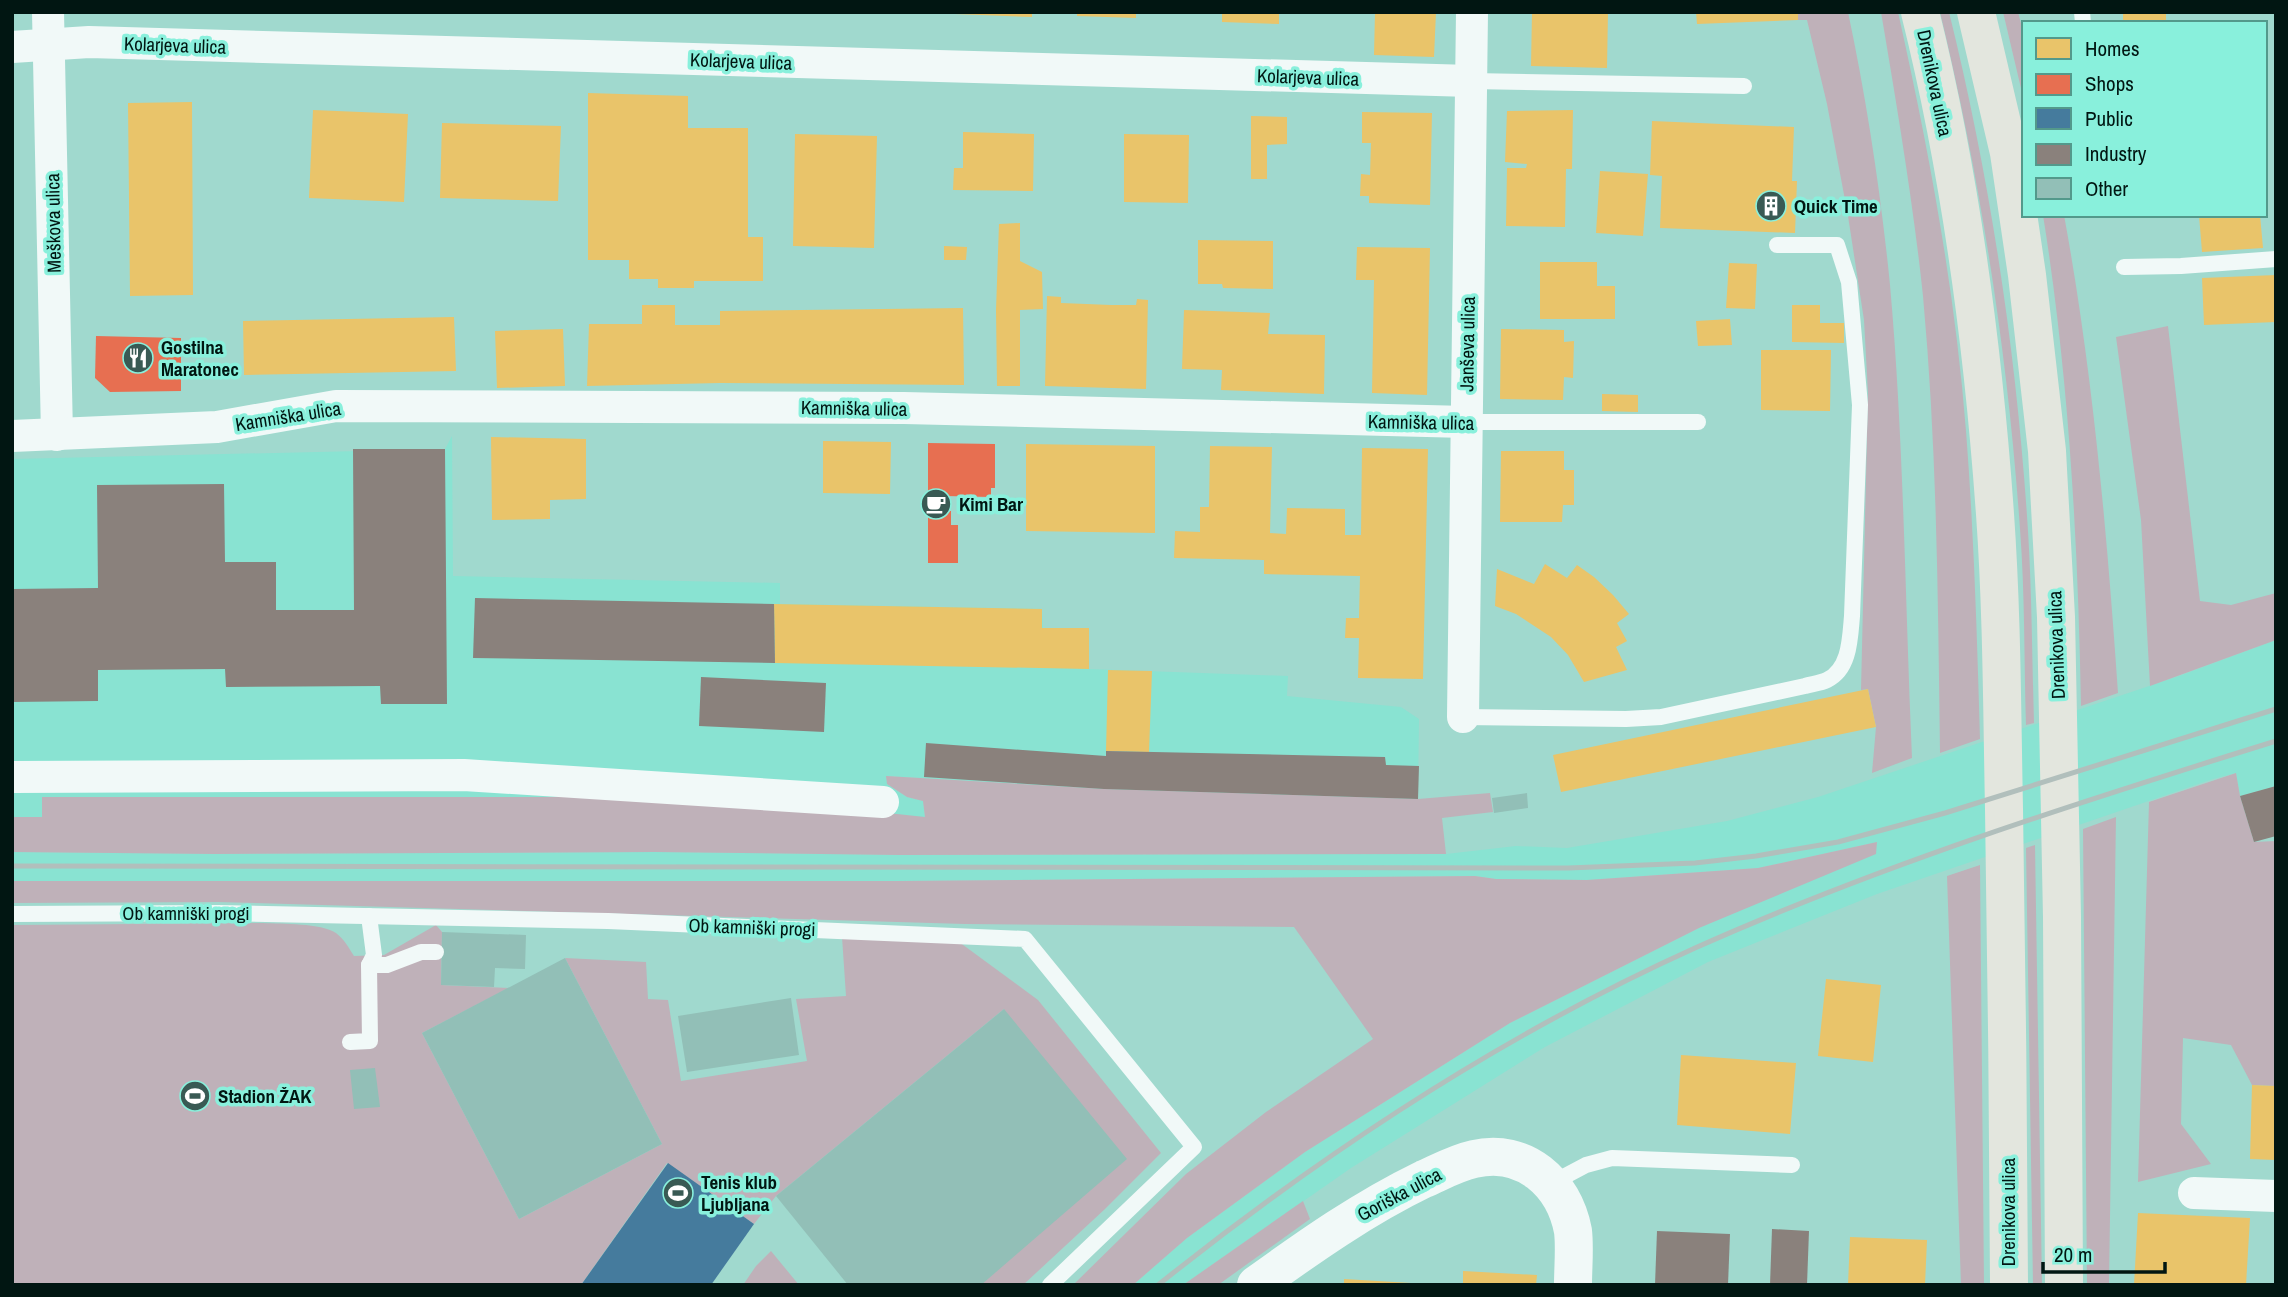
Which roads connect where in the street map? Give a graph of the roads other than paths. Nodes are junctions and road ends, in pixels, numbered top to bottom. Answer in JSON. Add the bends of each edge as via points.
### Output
{"nodes":[{"id":1,"x":48,"y":12,"type":"edge"},
{"id":2,"x":1472,"y":12,"type":"edge"},
{"id":3,"x":1920,"y":12,"type":"edge"},
{"id":4,"x":1976,"y":12,"type":"edge"},
{"id":5,"x":50,"y":45,"type":"junction"},
{"id":6,"x":12,"y":47,"type":"edge"},
{"id":7,"x":1471,"y":81,"type":"junction"},
{"id":8,"x":1744,"y":86,"type":"dead end"},
{"id":9,"x":1777,"y":245,"type":"dead end"},
{"id":10,"x":2276,"y":259,"type":"edge"},
{"id":11,"x":2124,"y":267,"type":"dead end"},
{"id":12,"x":1466,"y":422,"type":"junction"},
{"id":13,"x":1698,"y":422,"type":"dead end"},
{"id":14,"x":57,"y":435,"type":"junction"},
{"id":15,"x":12,"y":436,"type":"edge"},
{"id":16,"x":1463,"y":717,"type":"joint"},
{"id":17,"x":12,"y":777,"type":"edge"},
{"id":18,"x":883,"y":802,"type":"dead end"},
{"id":19,"x":12,"y":914,"type":"edge"},
{"id":20,"x":369,"y":916,"type":"junction"},
{"id":21,"x":436,"y":952,"type":"dead end"},
{"id":22,"x":369,"y":965,"type":"junction"},
{"id":23,"x":350,"y":1042,"type":"dead end"},
{"id":24,"x":1792,"y":1165,"type":"dead end"},
{"id":25,"x":1552,"y":1183,"type":"junction"},
{"id":26,"x":2194,"y":1193,"type":"dead end"},
{"id":27,"x":2276,"y":1196,"type":"edge"},
{"id":28,"x":1050,"y":1285,"type":"edge"},
{"id":29,"x":1256,"y":1285,"type":"edge"},
{"id":30,"x":1573,"y":1285,"type":"edge"},
{"id":31,"x":2009,"y":1285,"type":"edge"},
{"id":32,"x":2064,"y":1285,"type":"edge"}],
"edges":[{"from":1,"to":5,"type":"street","name":"Meškova ulica"},
{"from":2,"to":7,"type":"street","name":"Janševa ulica"},
{"from":3,"to":31,"type":"main road","name":"Drenikova ulica","via":[[1952,160],[1971,279],[1995,516],[2001,634]]},
{"from":4,"to":32,"type":"main road","name":"Drenikova ulica","via":[[2009,152],[2047,451],[2062,930]]},
{"from":5,"to":6,"type":"street","name":"Kolarjeva ulica"},
{"from":5,"to":7,"type":"street","name":"Kolarjeva ulica","via":[[116,43]]},
{"from":5,"to":14,"type":"street","name":"Meškova ulica"},
{"from":7,"to":8,"type":"lane"},
{"from":7,"to":12,"type":"street","name":"Janševa ulica"},
{"from":9,"to":16,"type":"lane","via":[[1837,245],[1849,282],[1860,405],[1852,616],[1841,670],[1828,680],[1661,717]]},
{"from":10,"to":11,"type":"lane"},
{"from":12,"to":13,"type":"lane","name":"Kamniška ulica"},
{"from":12,"to":14,"type":"street","name":"Kamniška ulica","via":[[904,408],[335,406],[217,427]]},
{"from":12,"to":16,"type":"street","name":"Janševa ulica"},
{"from":14,"to":15,"type":"street","name":"Kamniška ulica"},
{"from":17,"to":18,"type":"street","via":[[464,775]]},
{"from":19,"to":20,"type":"lane","name":"Ob kamniški progi"},
{"from":20,"to":22,"type":"lane","via":[[374,955]]},
{"from":20,"to":28,"type":"lane","name":"Ob kamniški progi","via":[[1025,939],[1194,1147]]},
{"from":21,"to":22,"type":"lane","via":[[421,951],[387,965]]},
{"from":22,"to":23,"type":"lane","via":[[370,1041]]},
{"from":24,"to":25,"type":"lane","via":[[1612,1158],[1586,1165]]},
{"from":25,"to":29,"type":"street","name":"Goriška ulica","via":[[1510,1157],[1473,1159],[1372,1206]]},
{"from":25,"to":30,"type":"street","via":[[1566,1206],[1572,1230]]},
{"from":26,"to":27,"type":"street"}]}
